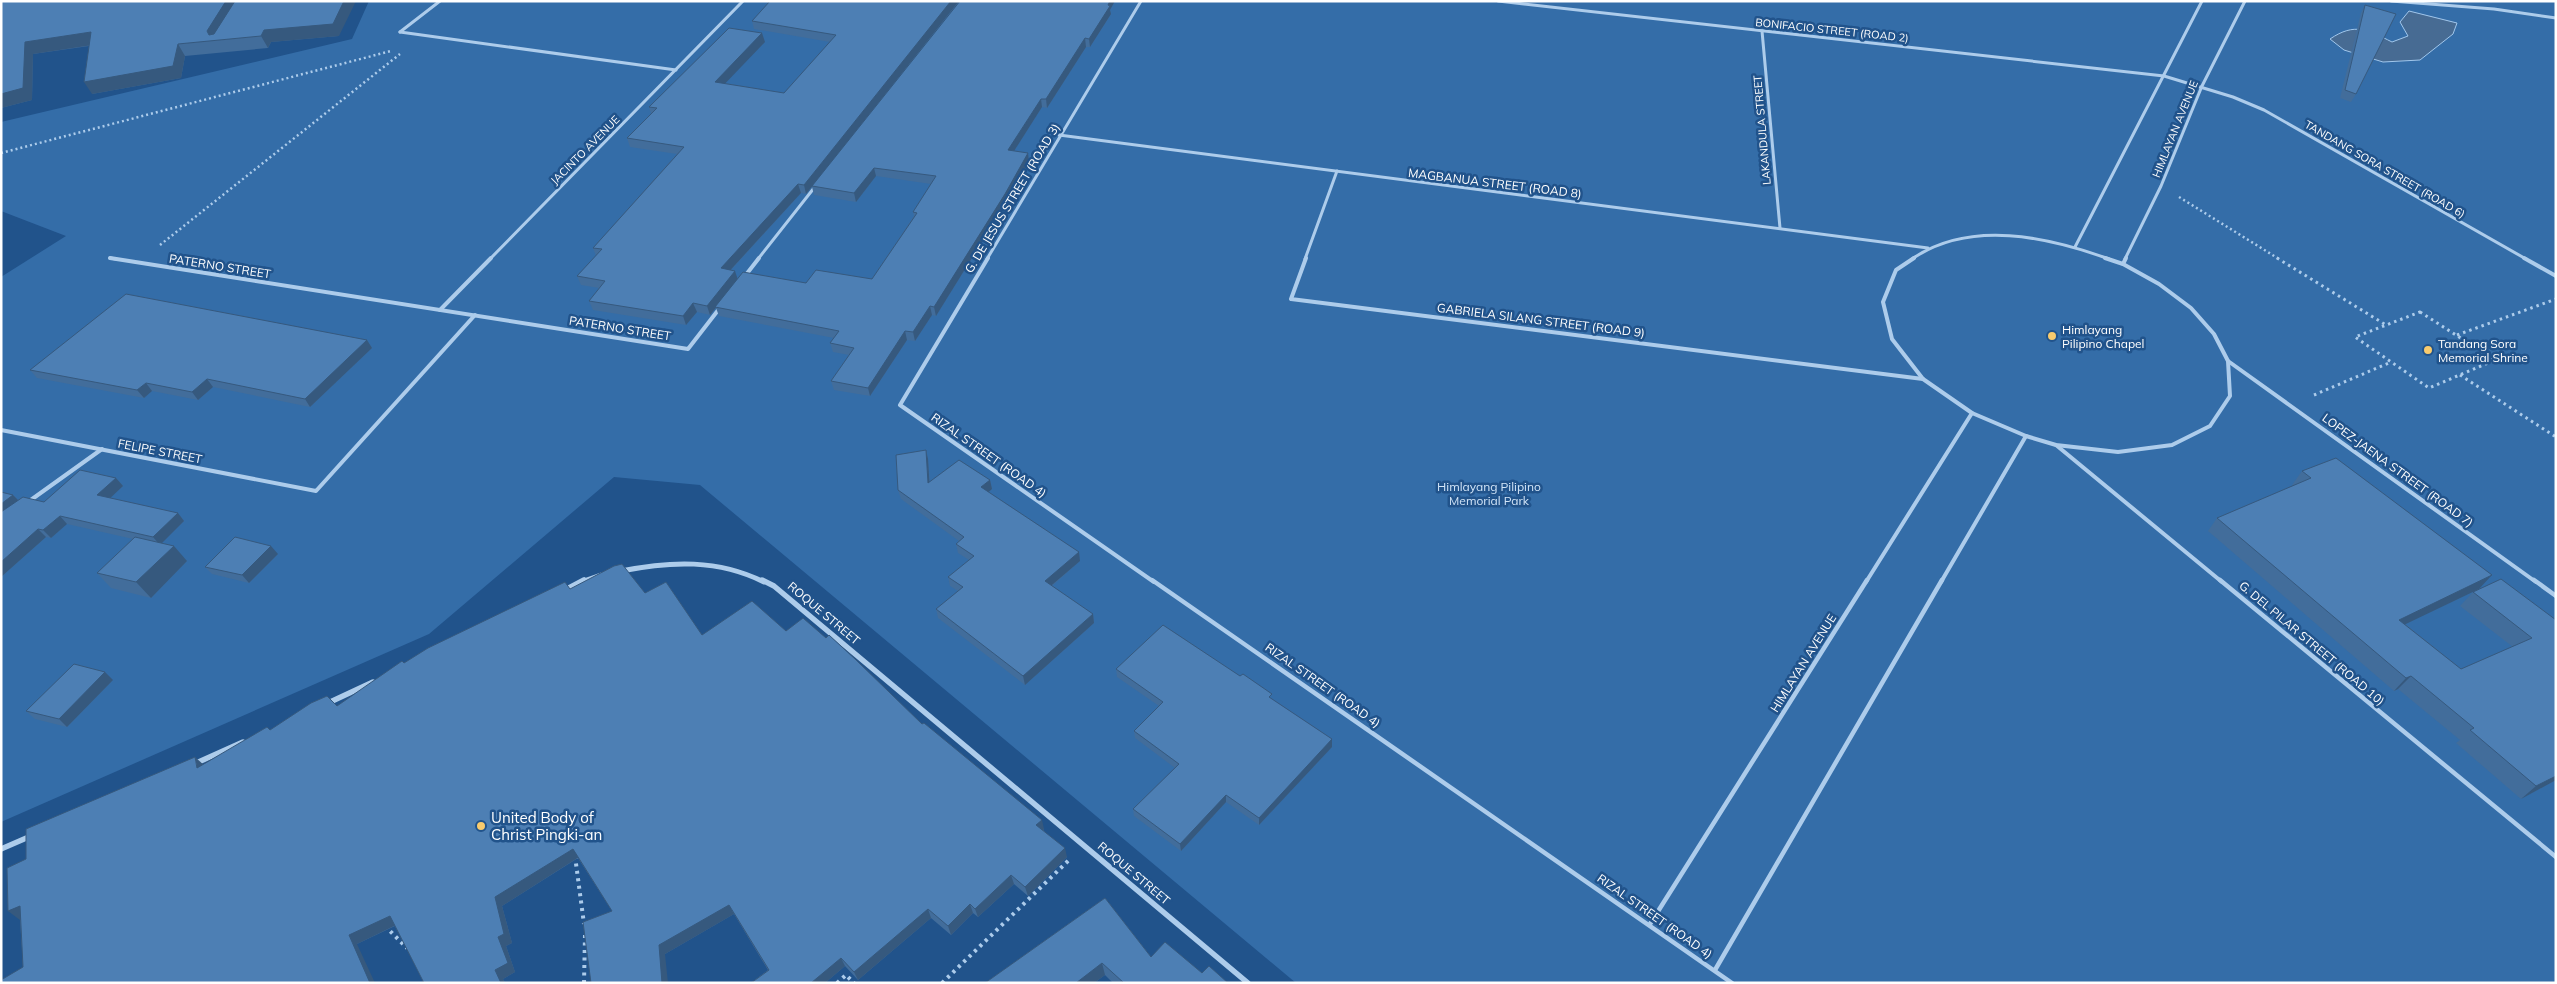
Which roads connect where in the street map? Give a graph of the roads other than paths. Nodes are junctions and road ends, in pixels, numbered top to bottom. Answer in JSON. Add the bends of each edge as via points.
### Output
{"nodes":[{"id":1,"x":440,"y":1,"type":"edge"},
{"id":2,"x":743,"y":1,"type":"edge"},
{"id":3,"x":1141,"y":1,"type":"edge"},
{"id":4,"x":1498,"y":1,"type":"edge"},
{"id":5,"x":2202,"y":1,"type":"edge"},
{"id":6,"x":2246,"y":1,"type":"edge"},
{"id":7,"x":2391,"y":1,"type":"edge"},
{"id":8,"x":2556,"y":18,"type":"edge"},
{"id":9,"x":1762,"y":31,"type":"junction"},
{"id":10,"x":676,"y":70,"type":"junction"},
{"id":11,"x":2164,"y":76,"type":"junction"},
{"id":12,"x":2202,"y":86,"type":"junction"},
{"id":13,"x":1060,"y":136,"type":"junction"},
{"id":14,"x":1337,"y":171,"type":"junction"},
{"id":15,"x":819,"y":182,"type":"edge"},
{"id":16,"x":1780,"y":228,"type":"junction"},
{"id":17,"x":2075,"y":247,"type":"junction"},
{"id":18,"x":1928,"y":248,"type":"junction"},
{"id":19,"x":110,"y":258,"type":"dead end"},
{"id":20,"x":2123,"y":264,"type":"junction"},
{"id":21,"x":2556,"y":276,"type":"edge"},
{"id":22,"x":741,"y":281,"type":"edge"},
{"id":23,"x":723,"y":303,"type":"edge"},
{"id":24,"x":440,"y":310,"type":"junction"},
{"id":25,"x":475,"y":316,"type":"junction"},
{"id":26,"x":2228,"y":361,"type":"junction"},
{"id":27,"x":1923,"y":379,"type":"junction"},
{"id":28,"x":900,"y":406,"type":"joint"},
{"id":29,"x":1972,"y":414,"type":"junction"},
{"id":30,"x":1,"y":430,"type":"edge"},
{"id":31,"x":2026,"y":436,"type":"junction"},
{"id":32,"x":2056,"y":444,"type":"junction"},
{"id":33,"x":102,"y":449,"type":"junction"},
{"id":34,"x":24,"y":505,"type":"edge"},
{"id":35,"x":616,"y":572,"type":"edge"},
{"id":36,"x":608,"y":574,"type":"edge"},
{"id":37,"x":555,"y":594,"type":"edge"},
{"id":38,"x":2556,"y":596,"type":"edge"},
{"id":39,"x":376,"y":681,"type":"edge"},
{"id":40,"x":322,"y":706,"type":"edge"},
{"id":41,"x":252,"y":738,"type":"edge"},
{"id":42,"x":190,"y":766,"type":"edge"},
{"id":43,"x":37,"y":833,"type":"edge"},
{"id":44,"x":1,"y":849,"type":"edge"},
{"id":45,"x":2556,"y":857,"type":"edge"},
{"id":46,"x":1650,"y":924,"type":"junction"},
{"id":47,"x":1715,"y":970,"type":"junction"},
{"id":48,"x":1248,"y":983,"type":"edge"},
{"id":49,"x":1732,"y":983,"type":"edge"}],
"edges":[{"from":1,"to":10,"type":"lane","via":[[400,32]]},
{"from":2,"to":10,"type":"lane","name":"JACINTO AVENUE"},
{"from":3,"to":13,"type":"lane","name":"G. DE JESUS STREET (ROAD 3)"},
{"from":4,"to":9,"type":"lane","name":"BONIFACIO STREET (ROAD 2)"},
{"from":5,"to":11,"type":"lane"},
{"from":6,"to":12,"type":"lane","name":"HIMLAYAN AVENUE"},
{"from":7,"to":8,"type":"lane","via":[[2494,9]]},
{"from":9,"to":11,"type":"lane","name":"BONIFACIO STREET (ROAD 2)"},
{"from":9,"to":16,"type":"lane","name":"LAKANDULA STREET"},
{"from":10,"to":24,"type":"lane","name":"JACINTO AVENUE"},
{"from":11,"to":12,"type":"lane","name":"BONIFACIO STREET (ROAD 2)"},
{"from":11,"to":17,"type":"lane"},
{"from":12,"to":20,"type":"lane","name":"HIMLAYAN AVENUE","via":[[2161,186]]},
{"from":12,"to":21,"type":"lane","name":"TANDANG SORA STREET (ROAD 6)","via":[[2273,115]]},
{"from":13,"to":14,"type":"lane","name":"MAGBANUA STREET (ROAD 8)"},
{"from":13,"to":28,"type":"lane","name":"G. DE JESUS STREET (ROAD 3)"},
{"from":14,"to":16,"type":"lane","name":"MAGBANUA STREET (ROAD 8)"},
{"from":14,"to":27,"type":"lane","name":"GABRIELA SILANG STREET (ROAD 9)","via":[[1291,299]]},
{"from":15,"to":22,"type":"lane"},
{"from":16,"to":18,"type":"lane","name":"MAGBANUA STREET (ROAD 8)"},
{"from":17,"to":18,"type":"lane","via":[[2034,238],[1995,236],[1958,239]]},
{"from":17,"to":20,"type":"lane"},
{"from":18,"to":27,"type":"lane","via":[[1896,270],[1883,302],[1892,340]]},
{"from":19,"to":24,"type":"lane","name":"PATERNO STREET"},
{"from":20,"to":26,"type":"lane","via":[[2159,284],[2191,308],[2214,334]]},
{"from":23,"to":25,"type":"lane","name":"PATERNO STREET","via":[[688,349]]},
{"from":24,"to":25,"type":"lane","name":"PATERNO STREET"},
{"from":25,"to":33,"type":"lane","name":"FELIPE STREET","via":[[316,491]]},
{"from":26,"to":32,"type":"lane","via":[[2230,396],[2210,426],[2172,445],[2118,452]]},
{"from":26,"to":38,"type":"lane","name":"LOPEZ-JAENA STREET (ROAD 7)"},
{"from":27,"to":29,"type":"lane"},
{"from":28,"to":46,"type":"lane","name":"RIZAL STREET (ROAD 4)"},
{"from":29,"to":31,"type":"lane"},
{"from":29,"to":46,"type":"lane","name":"HIMLAYAN AVENUE"},
{"from":30,"to":33,"type":"lane","name":"FELIPE STREET"},
{"from":31,"to":32,"type":"lane"},
{"from":31,"to":47,"type":"lane"},
{"from":32,"to":45,"type":"lane","name":"G. DEL PILAR STREET (ROAD 10)"},
{"from":33,"to":34,"type":"lane"},
{"from":35,"to":48,"type":"street","name":"ROQUE STREET","via":[[694,563],[737,570],[774,586]]},
{"from":36,"to":37,"type":"street","via":[[590,577]]},
{"from":39,"to":40,"type":"street"},
{"from":41,"to":42,"type":"street"},
{"from":43,"to":44,"type":"street"},
{"from":46,"to":47,"type":"lane","name":"RIZAL STREET (ROAD 4)"},
{"from":47,"to":49,"type":"lane","name":"RIZAL STREET (ROAD 4)"}]}
